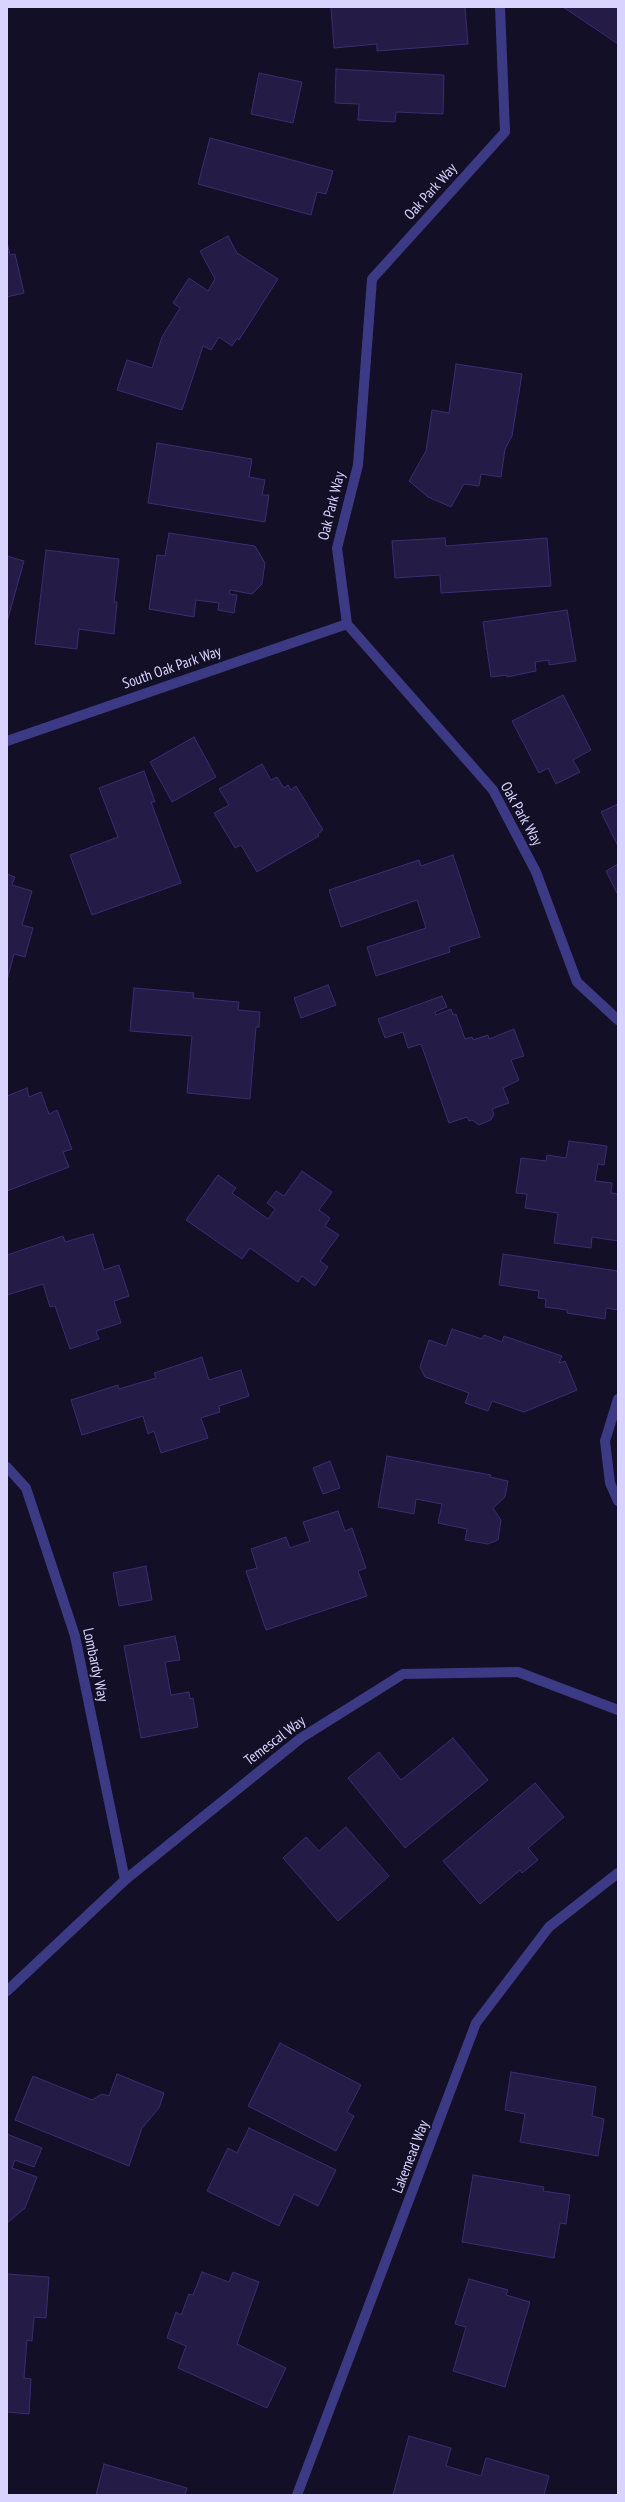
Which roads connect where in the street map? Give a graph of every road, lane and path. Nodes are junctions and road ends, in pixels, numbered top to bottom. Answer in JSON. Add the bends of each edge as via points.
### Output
{"nodes":[{"id":1,"x":500,"y":7,"type":"edge"},
{"id":2,"x":347,"y":624,"type":"junction"},
{"id":3,"x":7,"y":741,"type":"edge"},
{"id":4,"x":618,"y":1020,"type":"edge"},
{"id":5,"x":618,"y":1399,"type":"edge"},
{"id":6,"x":7,"y":1467,"type":"edge"},
{"id":7,"x":618,"y":1501,"type":"edge"},
{"id":8,"x":618,"y":1710,"type":"edge"},
{"id":9,"x":618,"y":1873,"type":"edge"},
{"id":10,"x":125,"y":1880,"type":"junction"},
{"id":11,"x":7,"y":1991,"type":"edge"},
{"id":12,"x":297,"y":2495,"type":"edge"}],
"edges":[{"from":1,"to":2,"type":"street","name":"Oak Park Way","via":[[505,132],[372,279],[358,465],[336,548]]},
{"from":2,"to":3,"type":"street","name":"South Oak Park Way"},
{"from":2,"to":4,"type":"street","name":"Oak Park Way","via":[[492,790],[536,872],[577,982]]},
{"from":5,"to":7,"type":"street","via":[[605,1440],[610,1483]]},
{"from":6,"to":10,"type":"street","name":"Lombardy Way","via":[[26,1488],[75,1636]]},
{"from":8,"to":10,"type":"street","name":"Temescal Way","via":[[518,1672],[403,1674],[300,1738]]},
{"from":9,"to":12,"type":"street","name":"Lakemead Way","via":[[549,1927],[476,2023]]},
{"from":10,"to":11,"type":"street","name":"Temescal Way"}]}
